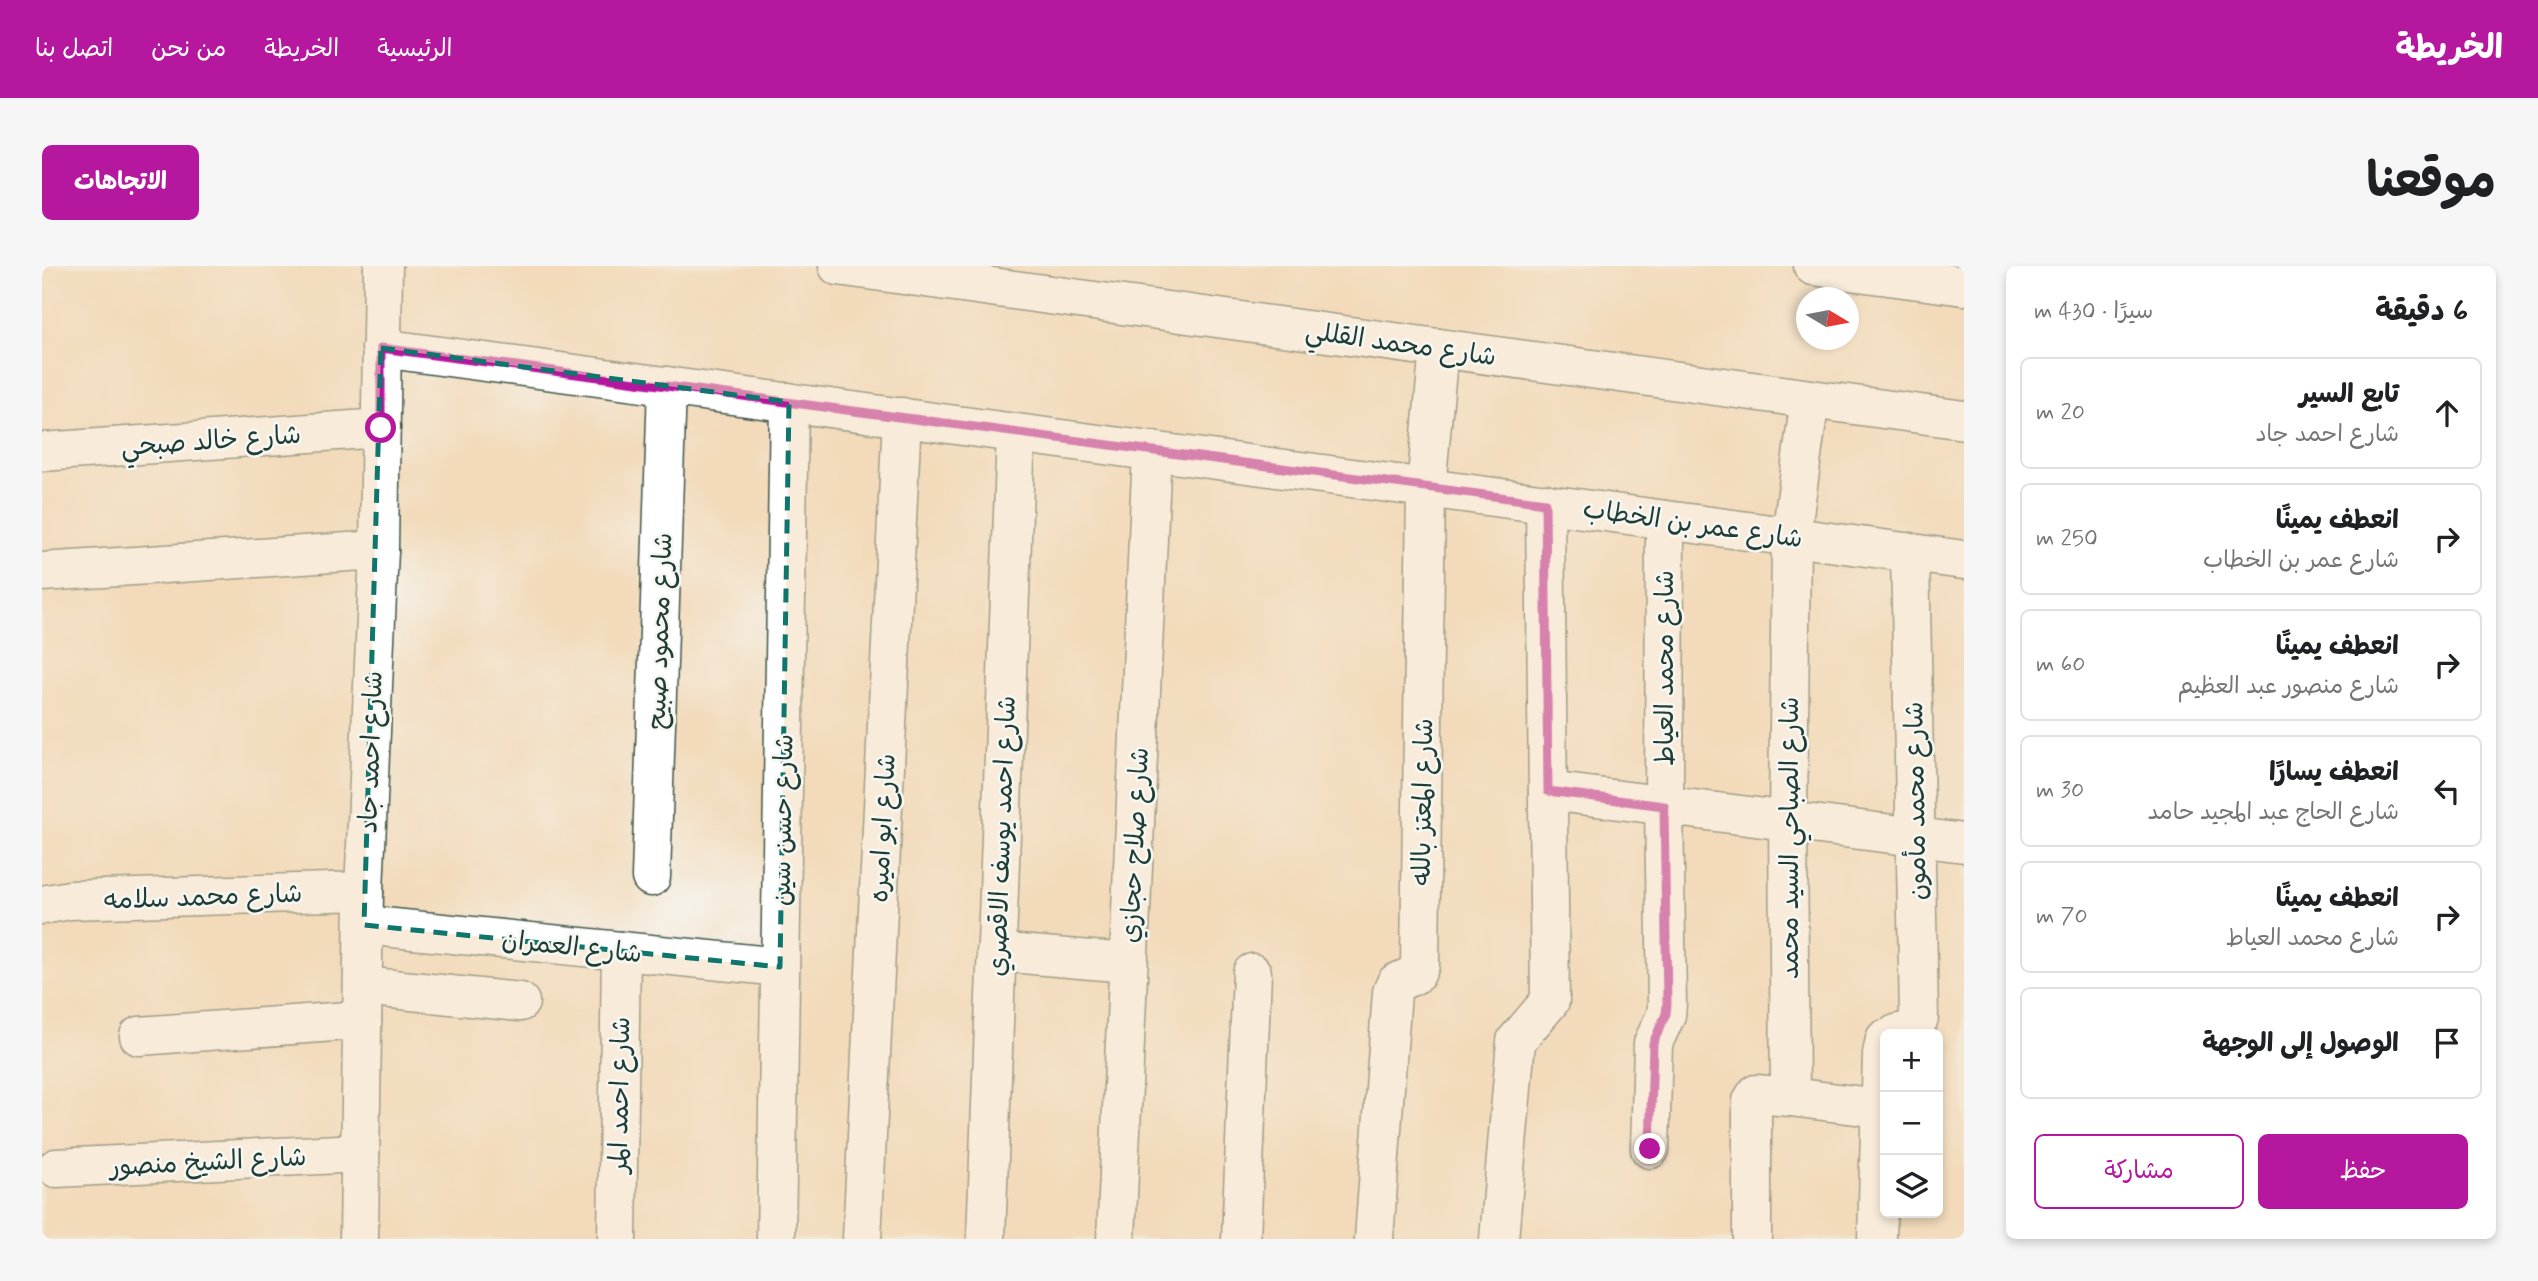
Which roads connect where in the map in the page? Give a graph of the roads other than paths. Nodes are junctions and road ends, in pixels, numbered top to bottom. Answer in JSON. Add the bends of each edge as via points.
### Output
{"nodes":[{"id":1,"x":383,"y":266,"type":"edge"},
{"id":2,"x":838,"y":266,"type":"edge"},
{"id":3,"x":1813,"y":266,"type":"edge"},
{"id":4,"x":1964,"y":286,"type":"edge"},
{"id":5,"x":381,"y":348,"type":"junction"},
{"id":6,"x":1439,"y":348,"type":"junction"},
{"id":7,"x":667,"y":386,"type":"junction"},
{"id":8,"x":1810,"y":399,"type":"junction"},
{"id":9,"x":789,"y":402,"type":"junction"},
{"id":10,"x":902,"y":417,"type":"junction"},
{"id":11,"x":1964,"y":420,"type":"edge"},
{"id":12,"x":381,"y":428,"type":"junction"},
{"id":13,"x":1016,"y":433,"type":"junction"},
{"id":14,"x":1152,"y":451,"type":"junction"},
{"id":15,"x":42,"y":452,"type":"edge"},
{"id":16,"x":1426,"y":488,"type":"junction"},
{"id":17,"x":1545,"y":503,"type":"junction"},
{"id":18,"x":1665,"y":520,"type":"junction"},
{"id":19,"x":1791,"y":536,"type":"junction"},
{"id":20,"x":379,"y":551,"type":"junction"},
{"id":21,"x":1910,"y":552,"type":"junction"},
{"id":22,"x":1964,"y":560,"type":"edge"},
{"id":23,"x":42,"y":572,"type":"edge"},
{"id":24,"x":1548,"y":791,"type":"junction"},
{"id":25,"x":1664,"y":806,"type":"junction"},
{"id":26,"x":1788,"y":821,"type":"junction"},
{"id":27,"x":1915,"y":837,"type":"junction"},
{"id":28,"x":1964,"y":843,"type":"edge"},
{"id":29,"x":651,"y":877,"type":"dead end"},
{"id":30,"x":42,"y":905,"type":"edge"},
{"id":31,"x":364,"y":908,"type":"junction"},
{"id":32,"x":621,"y":951,"type":"junction"},
{"id":33,"x":996,"y":952,"type":"junction"},
{"id":34,"x":1128,"y":963,"type":"junction"},
{"id":35,"x":780,"y":967,"type":"junction"},
{"id":36,"x":1252,"y":973,"type":"dead end"},
{"id":37,"x":520,"y":1002,"type":"dead end"},
{"id":38,"x":362,"y":1003,"type":"junction"},
{"id":39,"x":1914,"y":1029,"type":"edge"},
{"id":40,"x":139,"y":1036,"type":"dead end"},
{"id":41,"x":1790,"y":1097,"type":"junction"},
{"id":42,"x":1880,"y":1108,"type":"joint"},
{"id":43,"x":1650,"y":1149,"type":"dead end"},
{"id":44,"x":360,"y":1153,"type":"junction"},
{"id":45,"x":56,"y":1168,"type":"dead end"},
{"id":46,"x":359,"y":1239,"type":"edge"},
{"id":47,"x":617,"y":1239,"type":"edge"},
{"id":48,"x":776,"y":1239,"type":"edge"},
{"id":49,"x":862,"y":1239,"type":"edge"},
{"id":50,"x":986,"y":1239,"type":"edge"},
{"id":51,"x":1116,"y":1239,"type":"edge"},
{"id":52,"x":1241,"y":1239,"type":"edge"},
{"id":53,"x":1374,"y":1239,"type":"edge"},
{"id":54,"x":1499,"y":1239,"type":"edge"},
{"id":55,"x":1752,"y":1239,"type":"edge"},
{"id":56,"x":1877,"y":1239,"type":"edge"}],
"edges":[{"from":1,"to":5,"type":"street","name":"شارع احمد جاد"},
{"from":2,"to":6,"type":"street","name":"شارع محمد القللي"},
{"from":3,"to":4,"type":"street"},
{"from":5,"to":7,"type":"street","name":"شارع عمر بن الخطاب"},
{"from":5,"to":12,"type":"street","name":"شارع احمد جاد"},
{"from":6,"to":8,"type":"street","name":"شارع محمد القللي"},
{"from":6,"to":16,"type":"street","name":"شارع المعتز بالله"},
{"from":7,"to":9,"type":"street","name":"شارع عمر بن الخطاب"},
{"from":7,"to":29,"type":"street","name":"شارع محمود صبيح"},
{"from":8,"to":11,"type":"street","name":"شارع محمد القللي"},
{"from":8,"to":19,"type":"street","name":"شارع الصباحي السيد محمد"},
{"from":9,"to":10,"type":"street","name":"شارع عمر بن الخطاب"},
{"from":9,"to":35,"type":"street","name":"شارع حسن سين"},
{"from":10,"to":13,"type":"street","name":"شارع عمر بن الخطاب"},
{"from":10,"to":49,"type":"street","name":"شارع ابو اميره"},
{"from":12,"to":15,"type":"street","name":"شارع خالد صبحي"},
{"from":12,"to":20,"type":"street","name":"شارع احمد جاد"},
{"from":13,"to":14,"type":"street","name":"شارع عمر بن الخطاب"},
{"from":13,"to":33,"type":"street","name":"شارع احمد يوسف الاقصري"},
{"from":14,"to":16,"type":"street","name":"شارع عمر بن الخطاب"},
{"from":14,"to":34,"type":"street","name":"شارع صلاح حجازي"},
{"from":16,"to":17,"type":"street","name":"شارع عمر بن الخطاب"},
{"from":16,"to":53,"type":"street","name":"شارع المعتز بالله","via":[[1420,965],[1416,974],[1396,983],[1392,992]]},
{"from":17,"to":18,"type":"street","name":"شارع عمر بن الخطاب"},
{"from":17,"to":24,"type":"street"},
{"from":18,"to":19,"type":"street","name":"شارع عمر بن الخطاب"},
{"from":18,"to":25,"type":"street","name":"شارع محمد العياط"},
{"from":19,"to":21,"type":"street","name":"شارع عمر بن الخطاب"},
{"from":19,"to":26,"type":"street","name":"شارع الصباحي السيد محمد"},
{"from":20,"to":23,"type":"street"},
{"from":20,"to":31,"type":"street","name":"شارع احمد جاد"},
{"from":21,"to":22,"type":"street","name":"شارع عمر بن الخطاب"},
{"from":21,"to":27,"type":"street","name":"شارع محمد مأمون"},
{"from":24,"to":25,"type":"street"},
{"from":24,"to":54,"type":"street","via":[[1550,1001],[1516,1041]]},
{"from":25,"to":26,"type":"street"},
{"from":25,"to":43,"type":"street","name":"شارع محمد العياط","via":[[1667,1004],[1653,1043]]},
{"from":26,"to":27,"type":"street"},
{"from":26,"to":41,"type":"street","name":"شارع الصباحي السيد محمد"},
{"from":27,"to":28,"type":"street"},
{"from":27,"to":39,"type":"street","name":"شارع محمد مأمون","via":[[1919,1022]]},
{"from":30,"to":31,"type":"street","name":"شارع محمد سلامه","via":[[70,900]]},
{"from":31,"to":32,"type":"street","name":"شارع العمران"},
{"from":31,"to":38,"type":"street","name":"شارع احمد جاد"},
{"from":32,"to":35,"type":"street","name":"شارع العمران"},
{"from":32,"to":47,"type":"street","name":"شارع احمد المر"},
{"from":33,"to":34,"type":"street"},
{"from":33,"to":50,"type":"street","name":"شارع احمد يوسف الاقصري"},
{"from":34,"to":51,"type":"street","name":"شارع صلاح حجازي"},
{"from":35,"to":48,"type":"street","name":"شارع حسن سين"},
{"from":36,"to":52,"type":"street"},
{"from":37,"to":38,"type":"street"},
{"from":38,"to":40,"type":"street"},
{"from":38,"to":44,"type":"street","name":"شارع احمد جاد"},
{"from":41,"to":42,"type":"street"},
{"from":41,"to":55,"type":"street","via":[[1756,1094],[1752,1101]]},
{"from":42,"to":56,"type":"street"},
{"from":44,"to":45,"type":"street","name":"شارع الشيخ منصور"},
{"from":44,"to":46,"type":"street","name":"شارع احمد جاد"}]}
